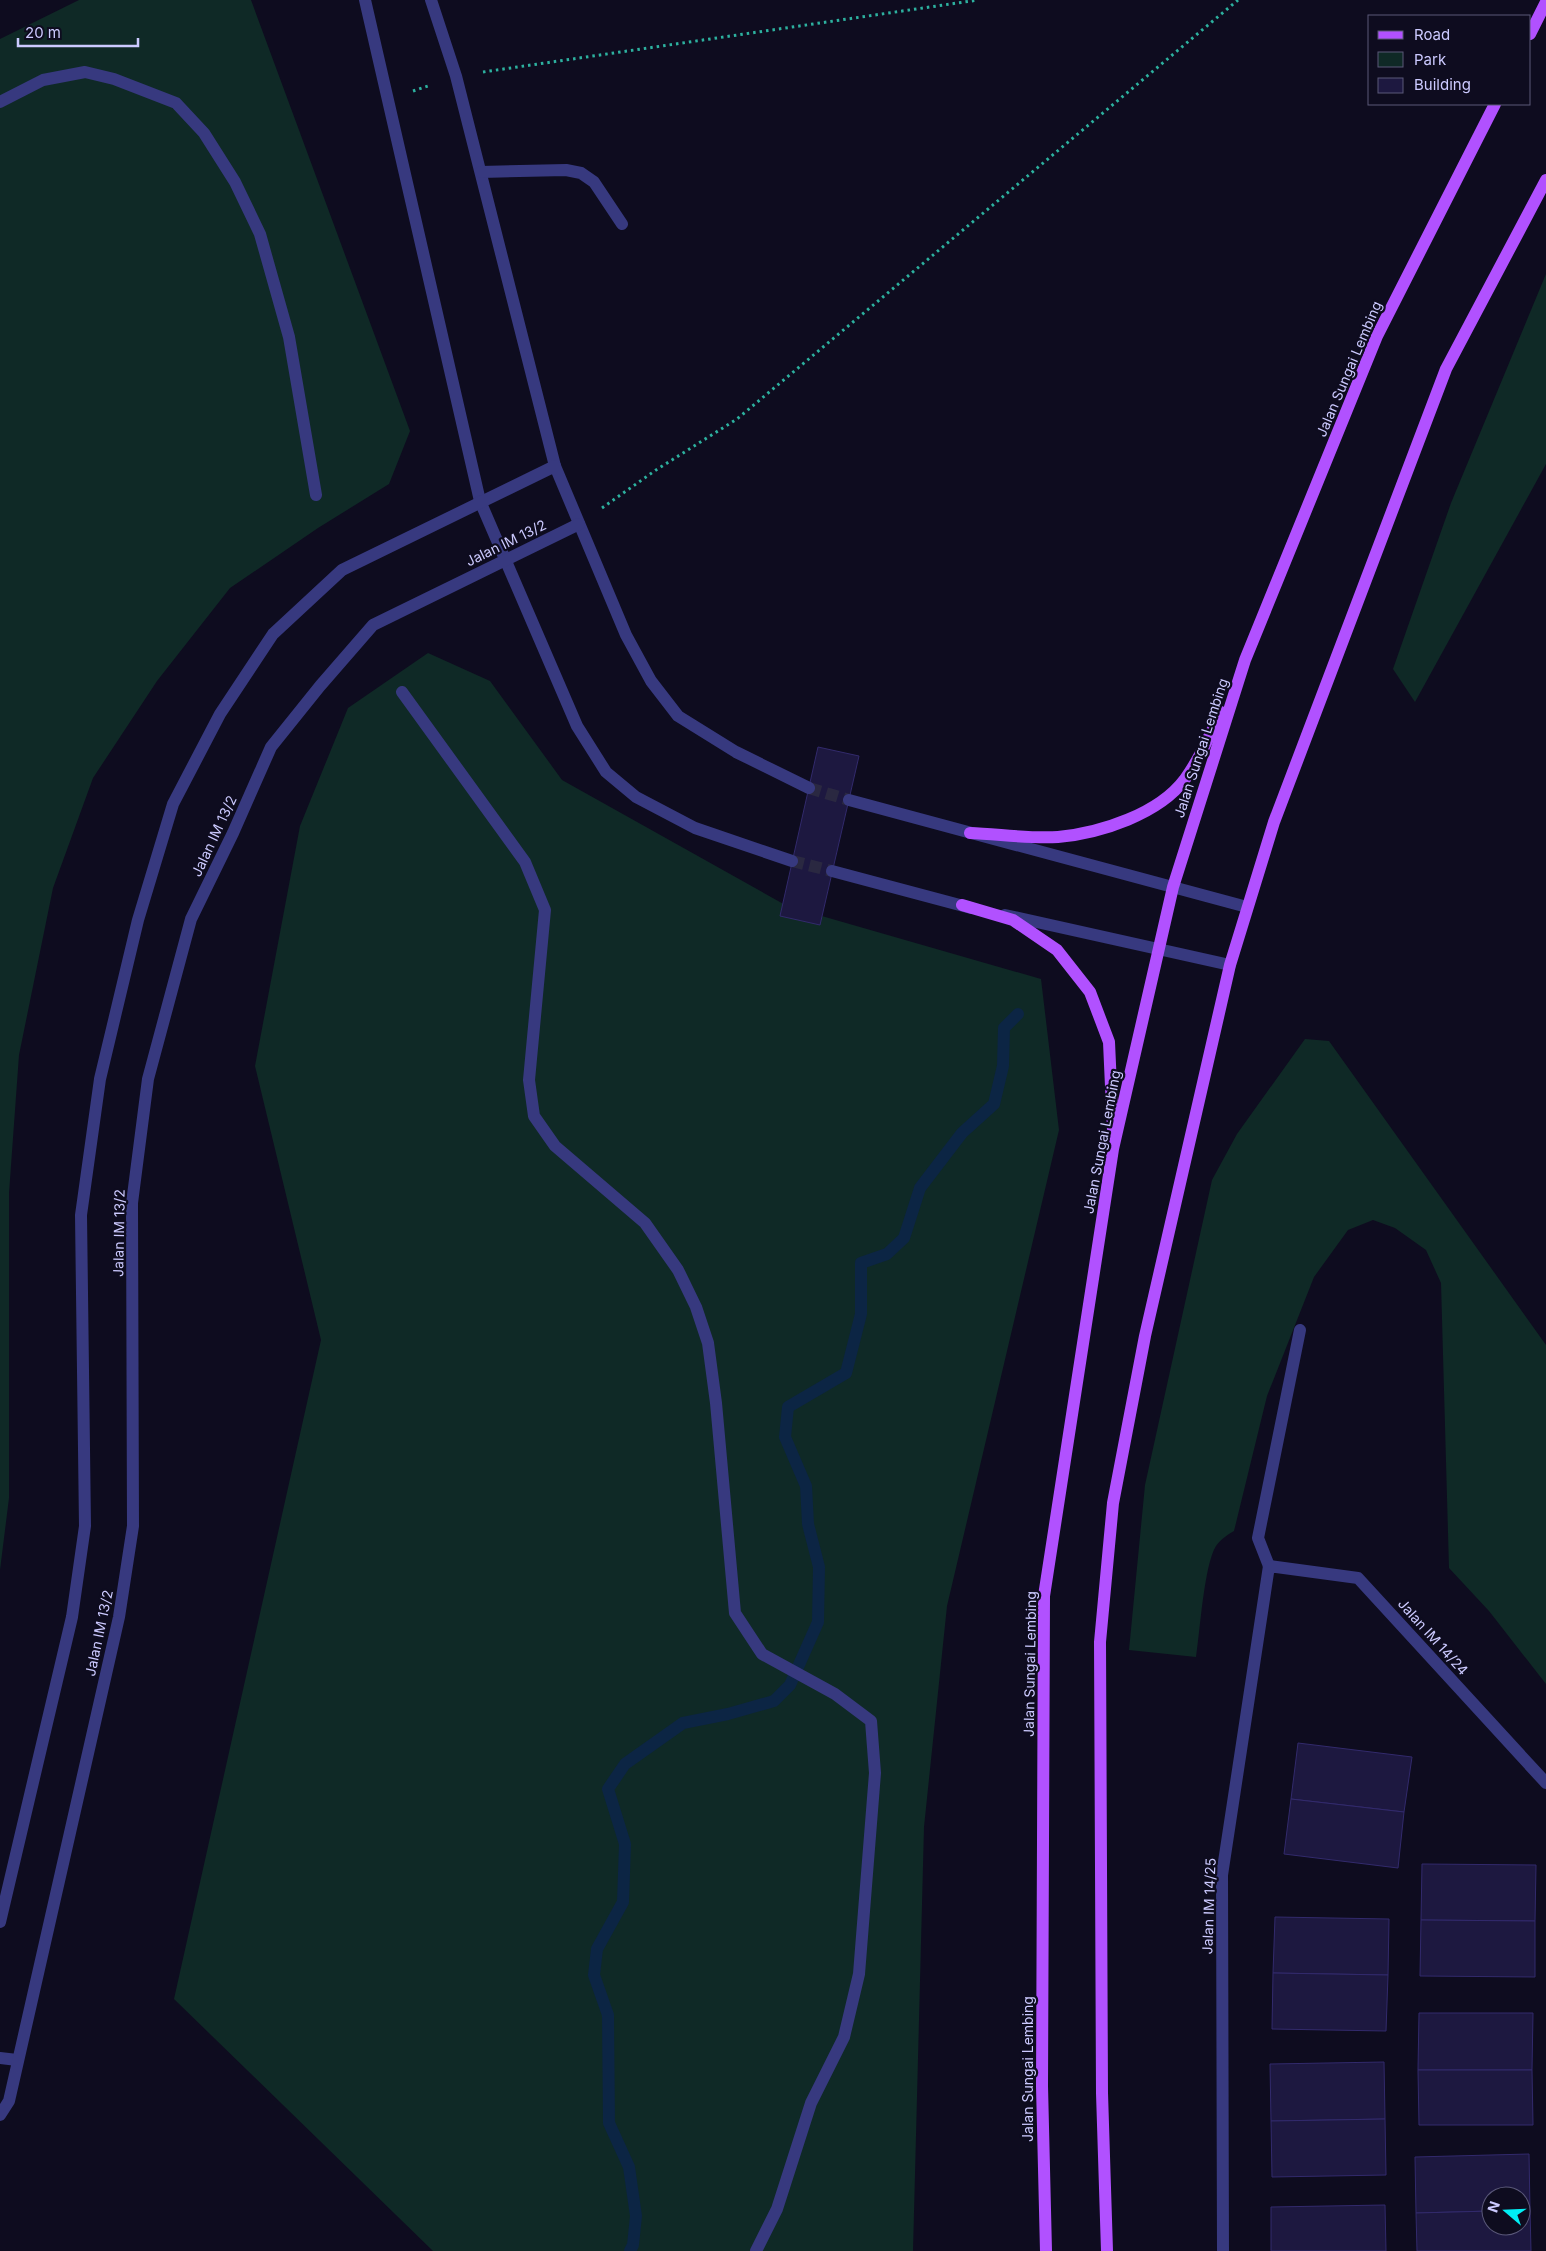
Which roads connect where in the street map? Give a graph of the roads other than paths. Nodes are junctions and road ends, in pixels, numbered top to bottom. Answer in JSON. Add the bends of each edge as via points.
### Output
{"nodes":[{"id":1,"x":364,"y":0,"type":"edge"},
{"id":2,"x":431,"y":0,"type":"edge"},
{"id":3,"x":1546,"y":2,"type":"edge"},
{"id":4,"x":1531,"y":32,"type":"edge"},
{"id":5,"x":0,"y":102,"type":"edge"},
{"id":6,"x":1494,"y":105,"type":"edge"},
{"id":7,"x":481,"y":172,"type":"junction"},
{"id":8,"x":1546,"y":180,"type":"edge"},
{"id":9,"x":622,"y":224,"type":"dead end"},
{"id":10,"x":555,"y":466,"type":"junction"},
{"id":11,"x":316,"y":494,"type":"dead end"},
{"id":12,"x":480,"y":501,"type":"junction"},
{"id":13,"x":579,"y":524,"type":"junction"},
{"id":14,"x":505,"y":560,"type":"junction"},
{"id":15,"x":1244,"y":660,"type":"junction"},
{"id":16,"x":402,"y":692,"type":"dead end"},
{"id":17,"x":809,"y":788,"type":"tunnel mouth"},
{"id":18,"x":849,"y":800,"type":"tunnel mouth"},
{"id":19,"x":970,"y":833,"type":"junction"},
{"id":20,"x":792,"y":861,"type":"tunnel mouth"},
{"id":21,"x":832,"y":872,"type":"tunnel mouth"},
{"id":22,"x":1173,"y":887,"type":"junction"},
{"id":23,"x":962,"y":905,"type":"junction"},
{"id":24,"x":1247,"y":907,"type":"junction"},
{"id":25,"x":1160,"y":949,"type":"junction"},
{"id":26,"x":1230,"y":965,"type":"junction"},
{"id":27,"x":1113,"y":1148,"type":"junction"},
{"id":28,"x":1300,"y":1330,"type":"dead end"},
{"id":29,"x":1269,"y":1566,"type":"junction"},
{"id":30,"x":1546,"y":1783,"type":"edge"},
{"id":31,"x":0,"y":1922,"type":"edge"},
{"id":32,"x":0,"y":2058,"type":"edge"},
{"id":33,"x":17,"y":2060,"type":"junction"},
{"id":34,"x":4,"y":2100,"type":"edge"},
{"id":35,"x":0,"y":2115,"type":"edge"},
{"id":36,"x":756,"y":2251,"type":"edge"},
{"id":37,"x":1046,"y":2251,"type":"edge"},
{"id":38,"x":1107,"y":2251,"type":"edge"},
{"id":39,"x":1223,"y":2251,"type":"edge"}],
"edges":[{"from":1,"to":12,"type":"street"},
{"from":2,"to":7,"type":"street","via":[[456,76]]},
{"from":3,"to":4,"type":"main road"},
{"from":5,"to":11,"type":"street","via":[[43,80],[84,72],[114,79],[176,103],[204,133],[235,182],[260,234],[290,337]]},
{"from":6,"to":15,"type":"main road","name":"Jalan Sungai Lembing","via":[[1377,336]]},
{"from":7,"to":9,"type":"street","via":[[566,170],[581,173],[594,182]]},
{"from":7,"to":10,"type":"street"},
{"from":8,"to":24,"type":"main road","via":[[1446,369],[1274,822]]},
{"from":10,"to":12,"type":"street"},
{"from":10,"to":13,"type":"street"},
{"from":12,"to":14,"type":"street"},
{"from":12,"to":31,"type":"street","via":[[342,570],[273,634],[220,714],[173,804],[138,920],[100,1079],[81,1215],[85,1526],[72,1617]]},
{"from":13,"to":14,"type":"street","name":"Jalan IM 13/2"},
{"from":13,"to":17,"type":"street","via":[[626,635],[651,681],[678,716],[736,752]]},
{"from":14,"to":20,"type":"street","via":[[578,726],[606,772],[636,797],[695,828]]},
{"from":14,"to":33,"type":"street","name":"Jalan IM 13/2","via":[[373,625],[271,747],[191,919],[148,1079],[132,1203],[133,1526],[120,1608]]},
{"from":15,"to":19,"type":"main road","via":[[1206,743],[1185,779],[1160,805],[1110,826],[1057,837]]},
{"from":15,"to":22,"type":"main road","name":"Jalan Sungai Lembing"},
{"from":16,"to":36,"type":"street","via":[[525,862],[545,910],[529,1080],[534,1116],[555,1146],[645,1223],[678,1270],[696,1307],[708,1343],[716,1403],[735,1613],[762,1654],[835,1694],[871,1721],[875,1773],[859,1974],[844,2037],[811,2103],[777,2210]]},
{"from":18,"to":19,"type":"street"},
{"from":19,"to":22,"type":"street"},
{"from":21,"to":23,"type":"street"},
{"from":22,"to":24,"type":"street"},
{"from":22,"to":25,"type":"main road","name":"Jalan Sungai Lembing"},
{"from":23,"to":25,"type":"street"},
{"from":23,"to":27,"type":"main road","via":[[1013,920],[1057,950],[1090,992],[1109,1042]]},
{"from":24,"to":26,"type":"main road"},
{"from":25,"to":26,"type":"street"},
{"from":25,"to":27,"type":"main road","name":"Jalan Sungai Lembing"},
{"from":26,"to":38,"type":"main road","via":[[1145,1336],[1114,1503],[1100,1642],[1102,2083]]},
{"from":27,"to":37,"type":"main road","name":"Jalan Sungai Lembing","via":[[1044,1596],[1042,2086]]},
{"from":28,"to":29,"type":"street","via":[[1258,1538]]},
{"from":29,"to":30,"type":"street","name":"Jalan IM 14/24","via":[[1358,1578]]},
{"from":29,"to":39,"type":"street","name":"Jalan IM 14/25","via":[[1222,1875]]},
{"from":32,"to":33,"type":"street"},
{"from":33,"to":34,"type":"street","name":"Jalan IM 13/2"},
{"from":34,"to":35,"type":"street","name":"Jalan IM 13/2"}]}
